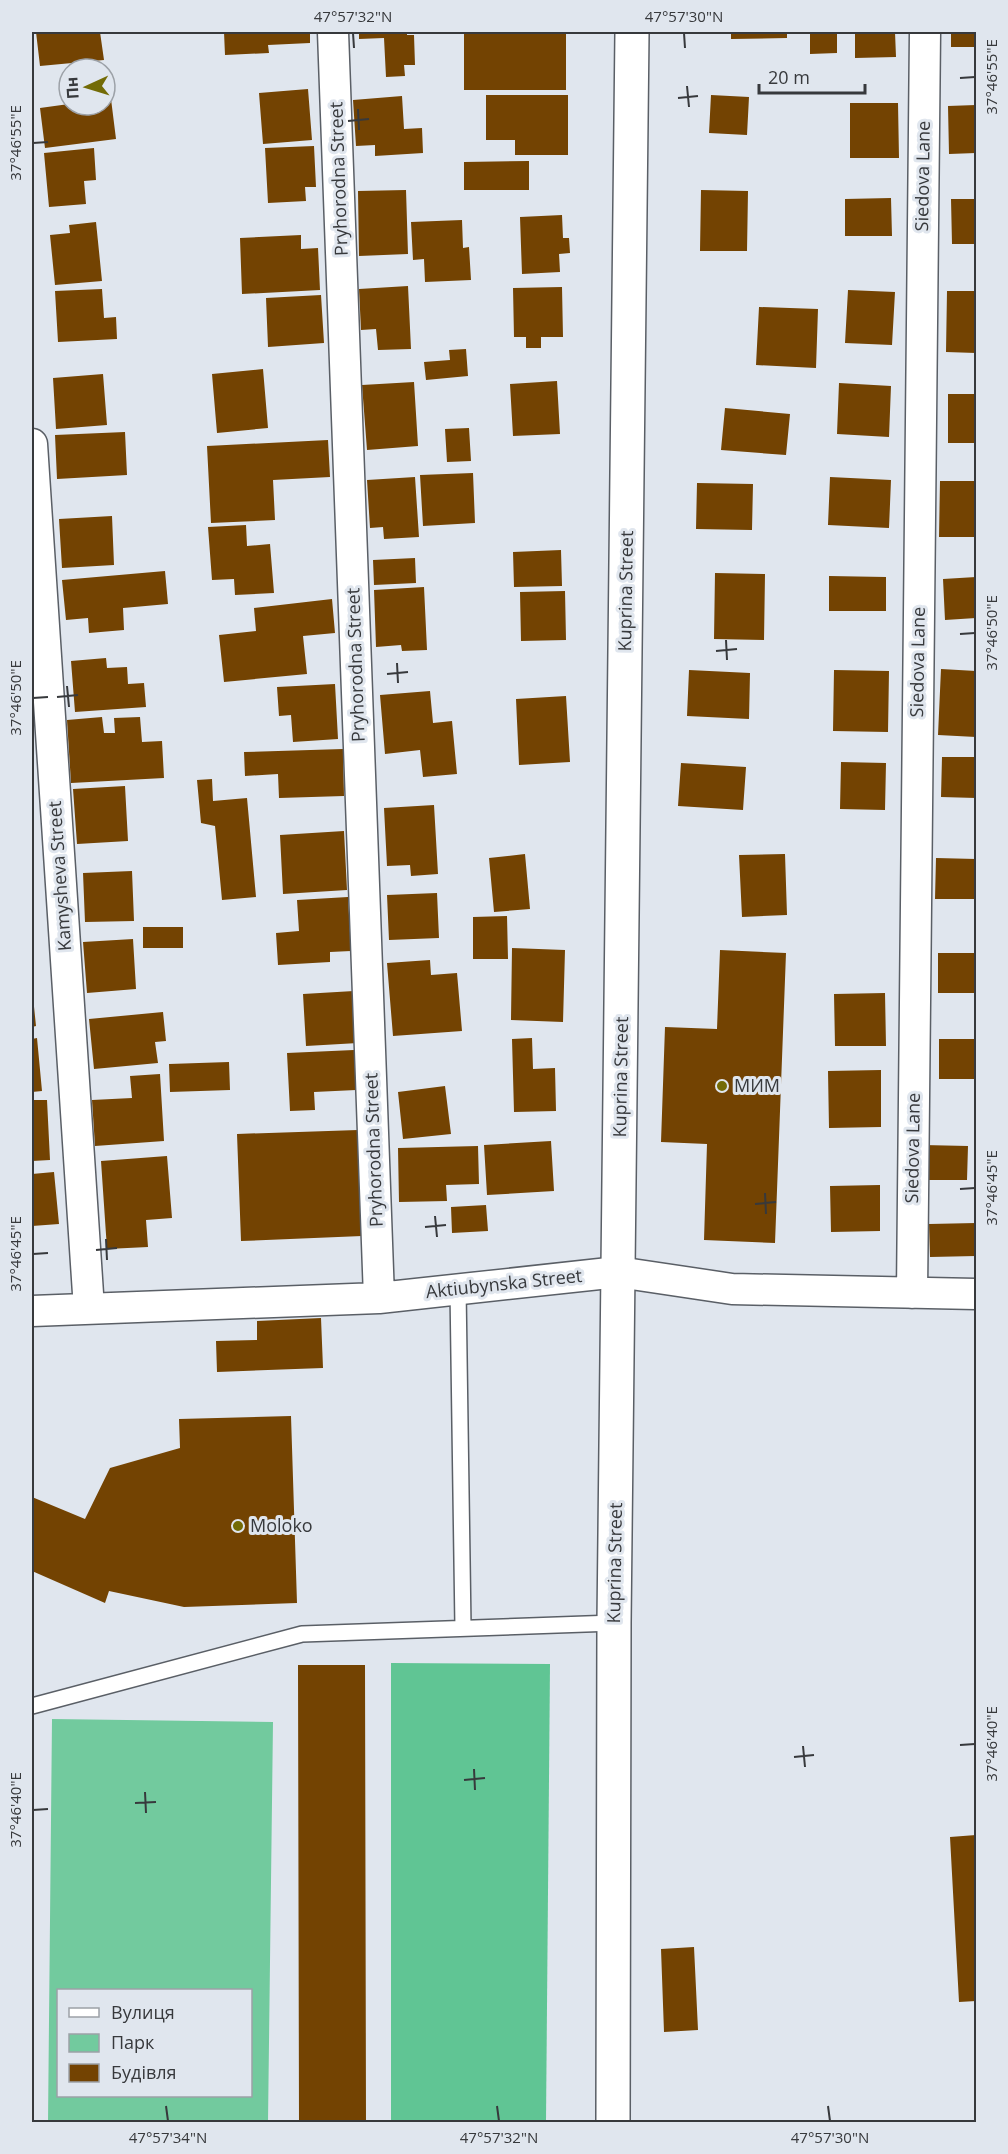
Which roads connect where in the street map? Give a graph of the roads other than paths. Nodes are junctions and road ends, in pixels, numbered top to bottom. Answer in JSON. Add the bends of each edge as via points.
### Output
{"nodes":[{"id":1,"x":333,"y":32,"type":"edge"},
{"id":2,"x":632,"y":32,"type":"edge"},
{"id":3,"x":925,"y":32,"type":"edge"},
{"id":4,"x":32,"y":444,"type":"edge"},
{"id":5,"x":618,"y":1272,"type":"junction"},
{"id":6,"x":458,"y":1288,"type":"junction"},
{"id":7,"x":912,"y":1293,"type":"junction"},
{"id":8,"x":976,"y":1294,"type":"edge"},
{"id":9,"x":379,"y":1298,"type":"junction"},
{"id":10,"x":89,"y":1309,"type":"junction"},
{"id":11,"x":32,"y":1311,"type":"edge"},
{"id":12,"x":614,"y":1623,"type":"junction"},
{"id":13,"x":463,"y":1628,"type":"junction"},
{"id":14,"x":32,"y":1706,"type":"edge"},
{"id":15,"x":613,"y":2122,"type":"edge"}],
"edges":[{"from":1,"to":9,"type":"street","name":"Pryhorodna Street"},
{"from":2,"to":5,"type":"main road","name":"Kuprina Street"},
{"from":3,"to":7,"type":"street","name":"Siedova Lane"},
{"from":4,"to":10,"type":"street","name":"Kamysheva Street"},
{"from":5,"to":6,"type":"street","name":"Aktiubynska Street"},
{"from":5,"to":7,"type":"street","name":"Aktiubynska Street","via":[[732,1289]]},
{"from":5,"to":12,"type":"main road","name":"Kuprina Street"},
{"from":6,"to":9,"type":"street","name":"Aktiubynska Street"},
{"from":6,"to":13,"type":"lane"},
{"from":7,"to":8,"type":"street","name":"Aktiubynska Street"},
{"from":9,"to":10,"type":"street","name":"Aktiubynska Street"},
{"from":10,"to":11,"type":"street","name":"Aktiubynska Street"},
{"from":12,"to":13,"type":"lane"},
{"from":12,"to":15,"type":"main road","name":"Kuprina Street"},
{"from":13,"to":14,"type":"lane","via":[[302,1634]]}]}
